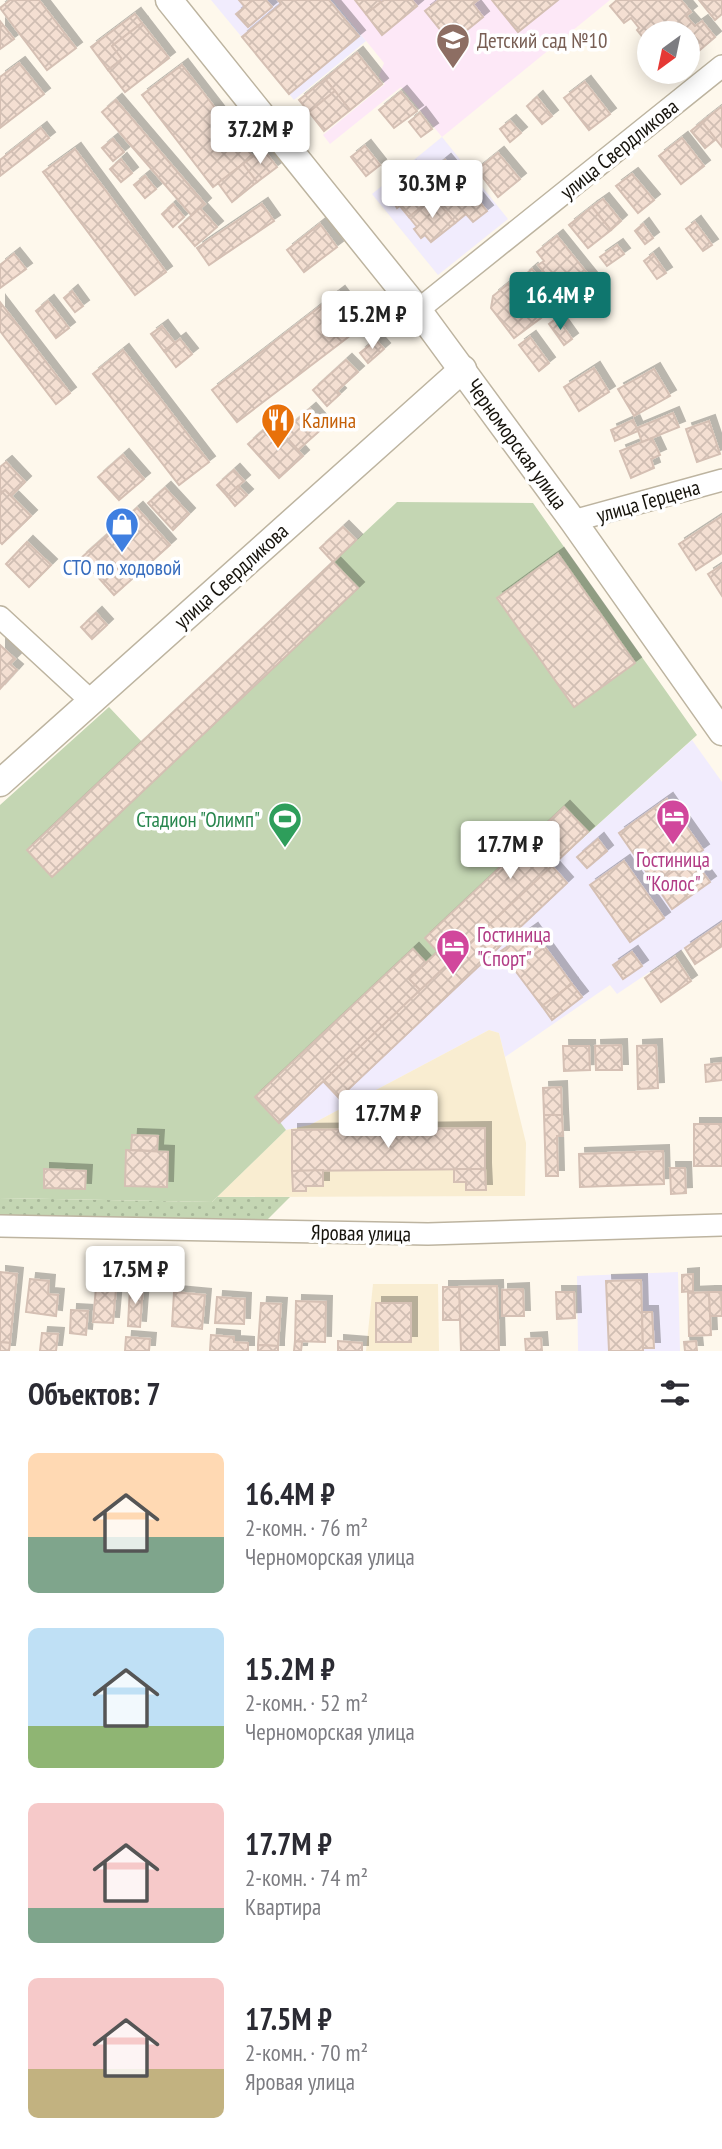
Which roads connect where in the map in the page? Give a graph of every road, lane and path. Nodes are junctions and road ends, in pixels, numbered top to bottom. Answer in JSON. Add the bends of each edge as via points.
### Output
{"nodes":[{"id":1,"x":169,"y":0,"type":"edge"},
{"id":2,"x":722,"y":66,"type":"edge"},
{"id":3,"x":418,"y":310,"type":"junction"},
{"id":4,"x":463,"y":369,"type":"junction"},
{"id":5,"x":722,"y":480,"type":"edge"},
{"id":6,"x":573,"y":521,"type":"junction"},
{"id":7,"x":0,"y":617,"type":"edge"},
{"id":8,"x":91,"y":701,"type":"junction"},
{"id":9,"x":722,"y":732,"type":"edge"},
{"id":10,"x":0,"y":783,"type":"edge"},
{"id":11,"x":722,"y":1225,"type":"edge"},
{"id":12,"x":0,"y":1226,"type":"edge"}],
"edges":[{"from":1,"to":3,"type":"street","name":"Черноморская улица"},
{"from":2,"to":3,"type":"street","name":"улица Свердликова"},
{"from":3,"to":4,"type":"street","name":"Черноморская улица"},
{"from":4,"to":6,"type":"street","name":"Черноморская улица"},
{"from":4,"to":8,"type":"street","name":"улица Свердликова"},
{"from":5,"to":6,"type":"street","name":"улица Герцена"},
{"from":6,"to":9,"type":"street","name":"Черноморская улица"},
{"from":7,"to":8,"type":"street"},
{"from":8,"to":10,"type":"street","name":"улица Свердликова"},
{"from":11,"to":12,"type":"street","name":"Яровая улица","via":[[428,1234]]}]}
